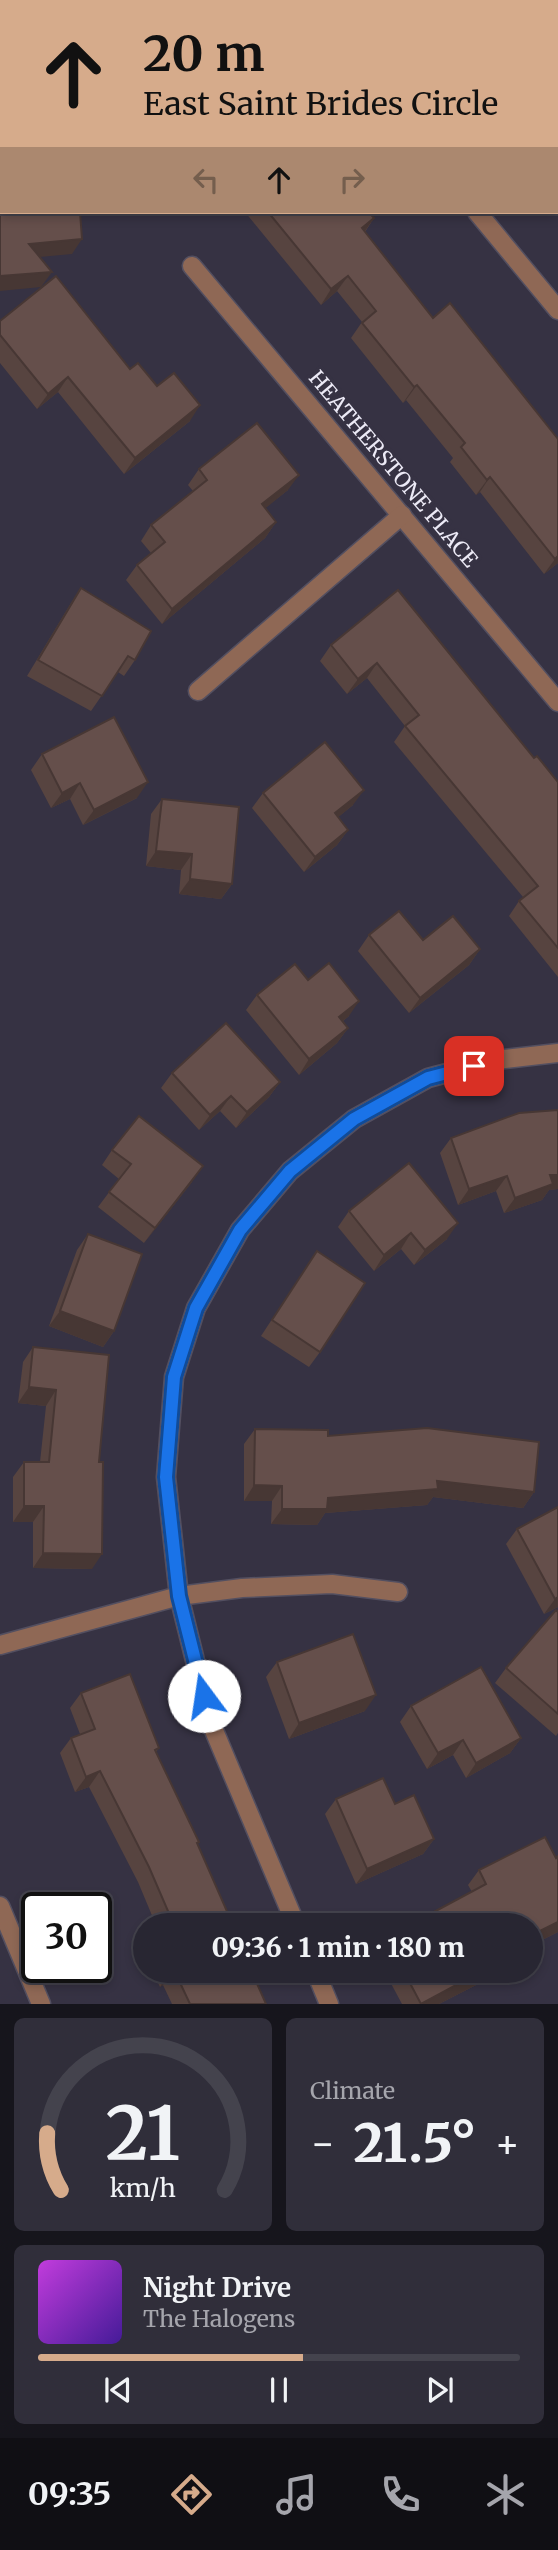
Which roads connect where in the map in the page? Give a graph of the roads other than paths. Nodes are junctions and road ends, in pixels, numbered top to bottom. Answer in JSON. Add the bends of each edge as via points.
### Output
{"nodes":[{"id":1,"x":479,"y":214,"type":"edge"},
{"id":2,"x":192,"y":266,"type":"dead end"},
{"id":3,"x":558,"y":310,"type":"edge"},
{"id":4,"x":402,"y":515,"type":"junction"},
{"id":5,"x":198,"y":691,"type":"dead end"},
{"id":6,"x":558,"y":702,"type":"edge"},
{"id":7,"x":558,"y":1053,"type":"edge"},
{"id":8,"x":398,"y":1592,"type":"dead end"},
{"id":9,"x":179,"y":1596,"type":"junction"},
{"id":10,"x":0,"y":1645,"type":"edge"},
{"id":11,"x":0,"y":1906,"type":"edge"},
{"id":12,"x":291,"y":1913,"type":"edge"},
{"id":13,"x":320,"y":1983,"type":"edge"},
{"id":14,"x":41,"y":2004,"type":"edge"},
{"id":15,"x":329,"y":2004,"type":"edge"}],
"edges":[{"from":1,"to":3,"type":"street"},
{"from":2,"to":4,"type":"street","name":"HEATHERSTONE PLACE"},
{"from":4,"to":5,"type":"street"},
{"from":4,"to":6,"type":"street","name":"HEATHERSTONE PLACE"},
{"from":7,"to":9,"type":"street","via":[[496,1060],[428,1078],[354,1119],[290,1171],[240,1230],[196,1308],[174,1377],[166,1477]]},
{"from":8,"to":9,"type":"street","via":[[332,1584]]},
{"from":9,"to":10,"type":"street"},
{"from":9,"to":12,"type":"street","via":[[210,1721]]},
{"from":11,"to":14,"type":"street"},
{"from":13,"to":15,"type":"street"}]}
